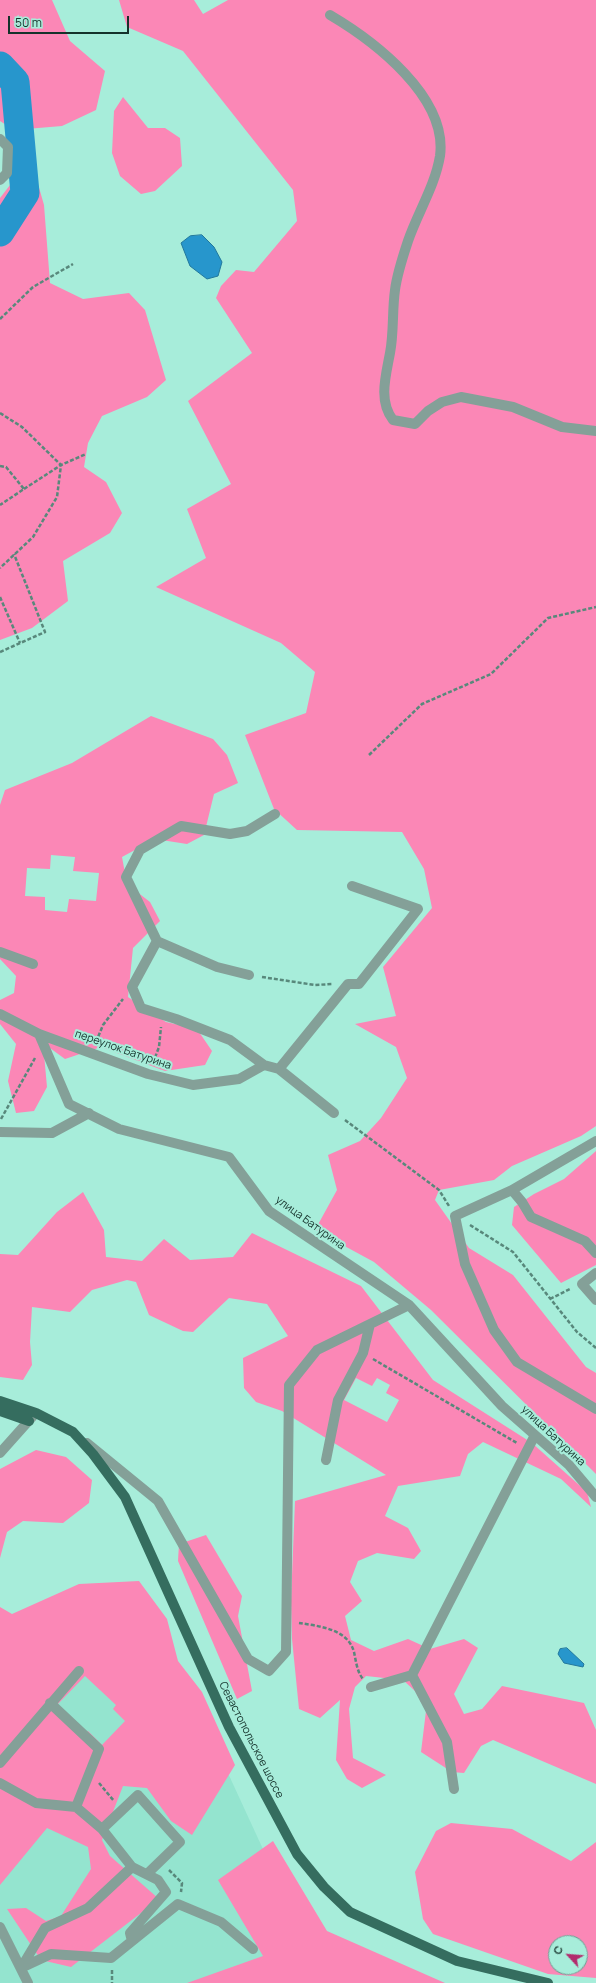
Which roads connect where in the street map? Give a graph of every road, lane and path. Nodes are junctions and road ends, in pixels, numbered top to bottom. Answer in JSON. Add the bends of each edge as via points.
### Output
{"nodes":[{"id":1,"x":330,"y":15,"type":"dead end"},
{"id":2,"x":0,"y":139,"type":"edge"},
{"id":3,"x":0,"y":180,"type":"edge"},
{"id":4,"x":73,"y":264,"type":"dead end"},
{"id":5,"x":0,"y":319,"type":"edge"},
{"id":6,"x":0,"y":413,"type":"edge"},
{"id":7,"x":596,"y":431,"type":"edge"},
{"id":8,"x":86,"y":454,"type":"dead end"},
{"id":9,"x":61,"y":465,"type":"junction"},
{"id":10,"x":0,"y":466,"type":"edge"},
{"id":11,"x":24,"y":490,"type":"junction"},
{"id":12,"x":0,"y":505,"type":"edge"},
{"id":13,"x":14,"y":554,"type":"junction"},
{"id":14,"x":0,"y":568,"type":"edge"},
{"id":15,"x":0,"y":597,"type":"edge"},
{"id":16,"x":596,"y":607,"type":"edge"},
{"id":17,"x":20,"y":643,"type":"junction"},
{"id":18,"x":0,"y":652,"type":"edge"},
{"id":19,"x":369,"y":755,"type":"dead end"},
{"id":20,"x":275,"y":814,"type":"dead end"},
{"id":21,"x":352,"y":886,"type":"dead end"},
{"id":22,"x":157,"y":941,"type":"junction"},
{"id":23,"x":0,"y":952,"type":"edge"},
{"id":24,"x":33,"y":964,"type":"dead end"},
{"id":25,"x":250,"y":975,"type":"joint"},
{"id":26,"x":348,"y":984,"type":"junction"},
{"id":27,"x":132,"y":987,"type":"junction"},
{"id":28,"x":0,"y":1014,"type":"edge"},
{"id":29,"x":163,"y":1015,"type":"junction"},
{"id":30,"x":41,"y":1038,"type":"junction"},
{"id":31,"x":91,"y":1053,"type":"junction"},
{"id":32,"x":264,"y":1065,"type":"junction"},
{"id":33,"x":279,"y":1069,"type":"junction"},
{"id":34,"x":148,"y":1074,"type":"junction"},
{"id":35,"x":89,"y":1113,"type":"junction"},
{"id":36,"x":334,"y":1113,"type":"joint"},
{"id":37,"x":0,"y":1120,"type":"edge"},
{"id":38,"x":0,"y":1132,"type":"edge"},
{"id":39,"x":596,"y":1141,"type":"edge"},
{"id":40,"x":512,"y":1190,"type":"junction"},
{"id":41,"x":455,"y":1216,"type":"junction"},
{"id":42,"x":596,"y":1253,"type":"edge"},
{"id":43,"x":596,"y":1273,"type":"edge"},
{"id":44,"x":582,"y":1284,"type":"junction"},
{"id":45,"x":550,"y":1299,"type":"junction"},
{"id":46,"x":596,"y":1300,"type":"edge"},
{"id":47,"x":409,"y":1305,"type":"junction"},
{"id":48,"x":370,"y":1324,"type":"junction"},
{"id":49,"x":596,"y":1348,"type":"edge"},
{"id":50,"x":363,"y":1353,"type":"junction"},
{"id":51,"x":0,"y":1401,"type":"edge"},
{"id":52,"x":596,"y":1409,"type":"edge"},
{"id":53,"x":0,"y":1411,"type":"edge"},
{"id":54,"x":33,"y":1417,"type":"junction"},
{"id":55,"x":73,"y":1432,"type":"junction"},
{"id":56,"x":535,"y":1435,"type":"junction"},
{"id":57,"x":528,"y":1449,"type":"junction"},
{"id":58,"x":0,"y":1453,"type":"edge"},
{"id":59,"x":326,"y":1460,"type":"dead end"},
{"id":60,"x":596,"y":1497,"type":"edge"},
{"id":61,"x":287,"y":1621,"type":"junction"},
{"id":62,"x":79,"y":1672,"type":"dead end"},
{"id":63,"x":412,"y":1674,"type":"junction"},
{"id":64,"x":371,"y":1687,"type":"joint"},
{"id":65,"x":50,"y":1703,"type":"junction"},
{"id":66,"x":0,"y":1762,"type":"edge"},
{"id":67,"x":90,"y":1772,"type":"junction"},
{"id":68,"x":0,"y":1783,"type":"edge"},
{"id":69,"x":454,"y":1789,"type":"dead end"},
{"id":70,"x":112,"y":1798,"type":"dead end"},
{"id":71,"x":76,"y":1806,"type":"junction"},
{"id":72,"x":102,"y":1829,"type":"junction"},
{"id":73,"x":161,"y":1861,"type":"junction"},
{"id":74,"x":132,"y":1867,"type":"junction"},
{"id":75,"x":147,"y":1874,"type":"junction"},
{"id":76,"x":181,"y":1893,"type":"dead end"},
{"id":77,"x":0,"y":1927,"type":"edge"},
{"id":78,"x":132,"y":1941,"type":"junction"},
{"id":79,"x":253,"y":1949,"type":"dead end"},
{"id":80,"x":21,"y":1968,"type":"junction"},
{"id":81,"x":28,"y":1983,"type":"edge"},
{"id":82,"x":548,"y":1983,"type":"edge"}],
"edges":[{"from":1,"to":7,"type":"street","via":[[354,29],[418,88],[431,109],[438,129],[440,155],[429,194],[409,239],[395,289],[391,351],[384,388],[386,412],[392,420],[416,424],[428,411],[442,402],[461,397],[512,407],[562,427]]},
{"from":2,"to":3,"type":"street","via":[[8,147],[7,173]]},
{"from":4,"to":5,"type":"path","via":[[33,287]]},
{"from":6,"to":9,"type":"path","via":[[22,427]]},
{"from":8,"to":9,"type":"path"},
{"from":9,"to":11,"type":"path"},
{"from":9,"to":13,"type":"path","via":[[57,497],[33,537]]},
{"from":10,"to":11,"type":"path","via":[[6,467]]},
{"from":11,"to":12,"type":"path"},
{"from":13,"to":14,"type":"path"},
{"from":13,"to":17,"type":"path","via":[[45,632]]},
{"from":15,"to":17,"type":"path"},
{"from":16,"to":19,"type":"path","via":[[548,618],[491,674],[422,704]]},
{"from":17,"to":18,"type":"path"},
{"from":20,"to":22,"type":"street","via":[[247,831],[230,834],[181,826],[140,850],[126,878]]},
{"from":21,"to":26,"type":"street","via":[[418,909],[358,984]]},
{"from":22,"to":25,"type":"street","via":[[217,967]]},
{"from":22,"to":27,"type":"street"},
{"from":23,"to":24,"type":"street"},
{"from":25,"to":26,"type":"path","via":[[315,985]]},
{"from":26,"to":33,"type":"street"},
{"from":27,"to":29,"type":"street","via":[[141,1008]]},
{"from":27,"to":31,"type":"path","via":[[103,1025]]},
{"from":28,"to":30,"type":"street"},
{"from":29,"to":32,"type":"street","via":[[230,1040]]},
{"from":29,"to":34,"type":"path","via":[[159,1047]]},
{"from":30,"to":31,"type":"street","name":"переулок Батурина"},
{"from":30,"to":35,"type":"street","name":"улица Батурина","via":[[70,1104]]},
{"from":30,"to":37,"type":"path"},
{"from":31,"to":34,"type":"street","name":"переулок Батурина"},
{"from":32,"to":33,"type":"street"},
{"from":32,"to":34,"type":"street","name":"переулок Батурина","via":[[239,1079],[193,1085]]},
{"from":33,"to":36,"type":"street"},
{"from":35,"to":38,"type":"street","via":[[52,1133]]},
{"from":35,"to":47,"type":"street","name":"улица Батурина","via":[[119,1128],[229,1157],[270,1211]]},
{"from":36,"to":41,"type":"path","via":[[364,1132],[439,1190]]},
{"from":39,"to":40,"type":"street"},
{"from":40,"to":41,"type":"street"},
{"from":40,"to":42,"type":"street","via":[[531,1217],[585,1241]]},
{"from":41,"to":45,"type":"path","via":[[514,1252]]},
{"from":41,"to":52,"type":"street","via":[[465,1264],[494,1330],[517,1362]]},
{"from":43,"to":44,"type":"street"},
{"from":44,"to":45,"type":"path"},
{"from":44,"to":46,"type":"street"},
{"from":45,"to":49,"type":"path","via":[[577,1332]]},
{"from":47,"to":48,"type":"street"},
{"from":47,"to":56,"type":"street","name":"улица Батурина","via":[[502,1406]]},
{"from":48,"to":50,"type":"street"},
{"from":48,"to":61,"type":"street","via":[[317,1350],[290,1385]]},
{"from":50,"to":57,"type":"path"},
{"from":50,"to":59,"type":"street","via":[[338,1400]]},
{"from":51,"to":54,"type":"main road","name":"Севастопольское шоссе"},
{"from":53,"to":54,"type":"main road"},
{"from":54,"to":55,"type":"main road","name":"Севастопольское шоссе"},
{"from":54,"to":58,"type":"street"},
{"from":55,"to":61,"type":"street","via":[[158,1501],[248,1659],[269,1671],[286,1652]]},
{"from":55,"to":82,"type":"main road","name":"Севастопольское шоссе","via":[[125,1497],[228,1727],[297,1854],[324,1887],[350,1912],[457,1961]]},
{"from":56,"to":57,"type":"street"},
{"from":56,"to":60,"type":"street","name":"улица Батурина","via":[[569,1465]]},
{"from":57,"to":63,"type":"street"},
{"from":61,"to":64,"type":"path","via":[[332,1629],[352,1646],[360,1675]]},
{"from":62,"to":65,"type":"street"},
{"from":63,"to":64,"type":"street"},
{"from":63,"to":69,"type":"street","via":[[447,1742]]},
{"from":65,"to":66,"type":"street"},
{"from":65,"to":67,"type":"street","via":[[99,1749]]},
{"from":67,"to":70,"type":"path"},
{"from":67,"to":71,"type":"street"},
{"from":68,"to":71,"type":"street","via":[[36,1803]]},
{"from":71,"to":72,"type":"street"},
{"from":72,"to":73,"type":"street","via":[[138,1795],[180,1842]]},
{"from":72,"to":74,"type":"street"},
{"from":73,"to":75,"type":"street"},
{"from":73,"to":76,"type":"path","via":[[182,1883]]},
{"from":74,"to":75,"type":"street"},
{"from":74,"to":80,"type":"street","via":[[88,1908],[45,1928]]},
{"from":75,"to":78,"type":"street","via":[[158,1880],[166,1892],[130,1933]]},
{"from":77,"to":80,"type":"street"},
{"from":78,"to":79,"type":"street","via":[[178,1904],[221,1922]]},
{"from":78,"to":80,"type":"street","via":[[111,1958],[51,1954]]},
{"from":80,"to":81,"type":"street"}]}
